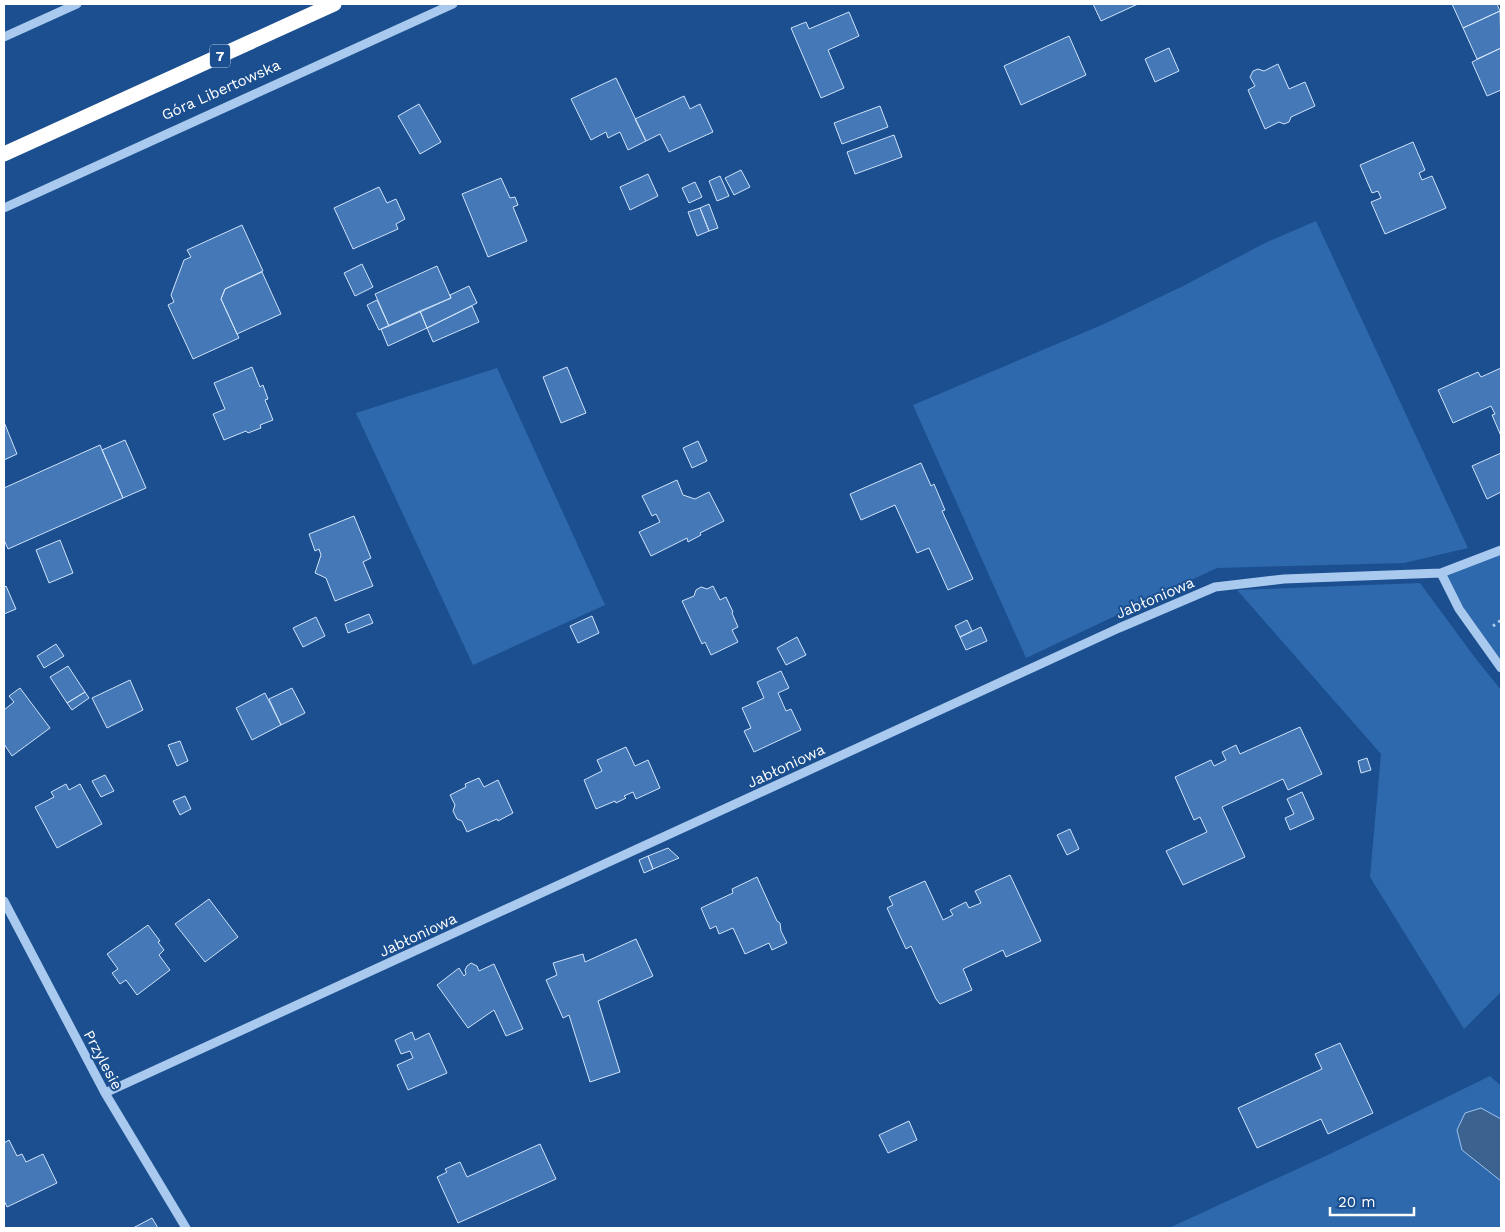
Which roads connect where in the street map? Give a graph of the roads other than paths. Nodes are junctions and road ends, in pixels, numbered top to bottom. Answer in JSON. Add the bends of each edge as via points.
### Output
{"nodes":[{"id":1,"x":77,"y":4,"type":"edge"},
{"id":2,"x":334,"y":4,"type":"edge"},
{"id":3,"x":453,"y":4,"type":"edge"},
{"id":4,"x":4,"y":37,"type":"edge"},
{"id":5,"x":4,"y":154,"type":"edge"},
{"id":6,"x":4,"y":208,"type":"edge"},
{"id":7,"x":1501,"y":550,"type":"edge"},
{"id":8,"x":1441,"y":573,"type":"junction"},
{"id":9,"x":1501,"y":668,"type":"edge"},
{"id":10,"x":4,"y":901,"type":"edge"},
{"id":11,"x":105,"y":1093,"type":"junction"},
{"id":12,"x":186,"y":1228,"type":"edge"}],
"edges":[{"from":1,"to":4,"type":"street"},
{"from":2,"to":5,"type":"highway","name":"Góra Libertowska","number":"7"},
{"from":3,"to":6,"type":"street","name":"Góra Libertowska"},
{"from":7,"to":8,"type":"street","name":"Jabłoniowa"},
{"from":8,"to":9,"type":"street","via":[[1459,609]]},
{"from":8,"to":11,"type":"street","name":"Jabłoniowa","via":[[1284,578],[1216,587],[1119,628]]},
{"from":10,"to":11,"type":"street","name":"Przylesie"},
{"from":11,"to":12,"type":"street","name":"Przylesie"}]}
